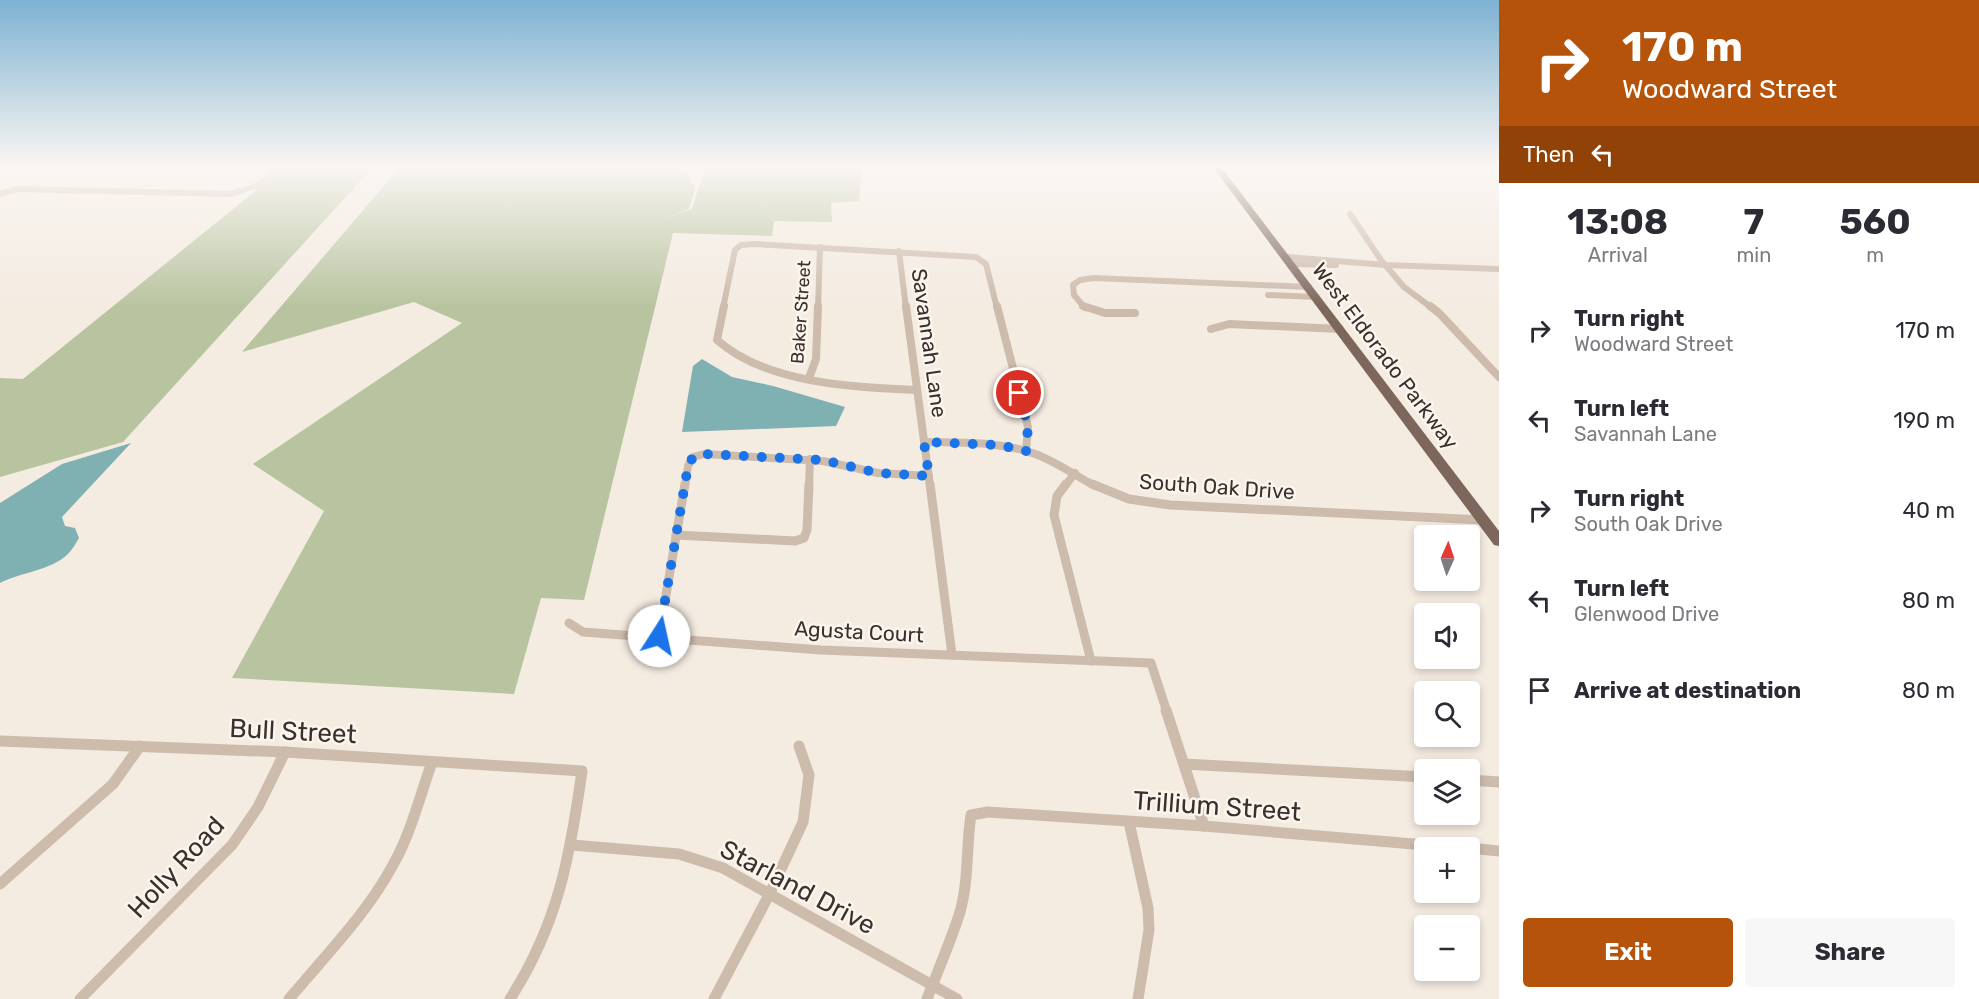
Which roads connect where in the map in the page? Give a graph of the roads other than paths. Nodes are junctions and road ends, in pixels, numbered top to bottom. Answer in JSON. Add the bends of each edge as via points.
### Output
{"nodes":[{"id":1,"x":1254,"y":214,"type":"edge"},
{"id":2,"x":1350,"y":214,"type":"dead end"},
{"id":3,"x":820,"y":247,"type":"junction"},
{"id":4,"x":899,"y":251,"type":"junction"},
{"id":5,"x":1290,"y":260,"type":"junction"},
{"id":6,"x":1386,"y":265,"type":"junction"},
{"id":7,"x":1499,"y":269,"type":"edge"},
{"id":8,"x":1313,"y":292,"type":"junction"},
{"id":9,"x":1268,"y":295,"type":"dead end"},
{"id":10,"x":1135,"y":313,"type":"dead end"},
{"id":11,"x":1341,"y":328,"type":"junction"},
{"id":12,"x":1211,"y":329,"type":"dead end"},
{"id":13,"x":1499,"y":377,"type":"edge"},
{"id":14,"x":809,"y":378,"type":"junction"},
{"id":15,"x":916,"y":390,"type":"junction"},
{"id":16,"x":924,"y":442,"type":"junction"},
{"id":17,"x":1026,"y":451,"type":"junction"},
{"id":18,"x":810,"y":459,"type":"junction"},
{"id":19,"x":1075,"y":473,"type":"junction"},
{"id":20,"x":929,"y":476,"type":"junction"},
{"id":21,"x":1483,"y":520,"type":"junction"},
{"id":22,"x":676,"y":535,"type":"junction"},
{"id":23,"x":1499,"y":540,"type":"edge"},
{"id":24,"x":569,"y":623,"type":"dead end"},
{"id":25,"x":659,"y":636,"type":"junction"},
{"id":26,"x":952,"y":655,"type":"junction"},
{"id":27,"x":1091,"y":661,"type":"junction"},
{"id":28,"x":1,"y":740,"type":"edge"},
{"id":29,"x":140,"y":746,"type":"junction"},
{"id":30,"x":799,"y":746,"type":"dead end"},
{"id":31,"x":285,"y":752,"type":"junction"},
{"id":32,"x":432,"y":762,"type":"junction"},
{"id":33,"x":1184,"y":764,"type":"junction"},
{"id":34,"x":1414,"y":776,"type":"edge"},
{"id":35,"x":1480,"y":781,"type":"edge"},
{"id":36,"x":1499,"y":782,"type":"edge"},
{"id":37,"x":1129,"y":822,"type":"junction"},
{"id":38,"x":1204,"y":826,"type":"junction"},
{"id":39,"x":572,"y":844,"type":"junction"},
{"id":40,"x":1414,"y":844,"type":"edge"},
{"id":41,"x":1480,"y":849,"type":"edge"},
{"id":42,"x":1499,"y":851,"type":"edge"},
{"id":43,"x":0,"y":884,"type":"edge"},
{"id":44,"x":769,"y":895,"type":"junction"},
{"id":45,"x":933,"y":985,"type":"junction"},
{"id":46,"x":80,"y":999,"type":"edge"},
{"id":47,"x":289,"y":999,"type":"edge"},
{"id":48,"x":510,"y":999,"type":"edge"},
{"id":49,"x":714,"y":999,"type":"edge"},
{"id":50,"x":927,"y":999,"type":"edge"},
{"id":51,"x":957,"y":999,"type":"edge"},
{"id":52,"x":1138,"y":999,"type":"edge"}],
"edges":[{"from":1,"to":5,"type":"main road","name":"West Eldorado Parkway"},
{"from":2,"to":6,"type":"street"},
{"from":3,"to":4,"type":"street"},
{"from":3,"to":14,"type":"street","name":"Baker Street","via":[[816,359]]},
{"from":3,"to":14,"type":"street","via":[[741,245],[735,250],[717,339],[723,347],[749,361]]},
{"from":4,"to":15,"type":"street","name":"Savannah Lane"},
{"from":4,"to":17,"type":"street","via":[[976,257],[986,264],[1028,427]]},
{"from":5,"to":6,"type":"street"},
{"from":5,"to":8,"type":"main road","name":"West Eldorado Parkway"},
{"from":6,"to":7,"type":"street"},
{"from":6,"to":13,"type":"street","via":[[1404,287],[1459,332]]},
{"from":8,"to":9,"type":"street"},
{"from":8,"to":10,"type":"street","via":[[1094,278],[1073,285],[1077,299],[1087,309],[1108,314]]},
{"from":8,"to":11,"type":"main road","name":"West Eldorado Parkway"},
{"from":11,"to":12,"type":"street","via":[[1229,324]]},
{"from":11,"to":21,"type":"main road","name":"West Eldorado Parkway"},
{"from":14,"to":15,"type":"street","via":[[855,387]]},
{"from":15,"to":16,"type":"street","name":"Savannah Lane"},
{"from":16,"to":17,"type":"street","name":"South Oak Drive","via":[[999,445]]},
{"from":16,"to":20,"type":"street","name":"Savannah Lane"},
{"from":17,"to":19,"type":"street","name":"South Oak Drive"},
{"from":18,"to":20,"type":"street","via":[[878,473]]},
{"from":18,"to":22,"type":"street","via":[[704,454],[693,457]]},
{"from":18,"to":22,"type":"street","via":[[804,538],[795,541]]},
{"from":19,"to":21,"type":"street","name":"South Oak Drive","via":[[1117,496],[1160,504]]},
{"from":19,"to":27,"type":"street","via":[[1057,496],[1054,515]]},
{"from":20,"to":26,"type":"street","name":"Savannah Lane"},
{"from":21,"to":23,"type":"main road","name":"West Eldorado Parkway"},
{"from":22,"to":25,"type":"street"},
{"from":24,"to":25,"type":"street","name":"Agusta Court","via":[[584,632]]},
{"from":25,"to":26,"type":"street","name":"Agusta Court","via":[[821,650]]},
{"from":26,"to":27,"type":"street","name":"Agusta Court"},
{"from":27,"to":33,"type":"street","name":"Agusta Court","via":[[1151,663]]},
{"from":28,"to":29,"type":"street","name":"Bull Street"},
{"from":29,"to":31,"type":"street","name":"Bull Street"},
{"from":29,"to":43,"type":"street","via":[[113,784]]},
{"from":30,"to":44,"type":"street","via":[[809,775],[803,822]]},
{"from":31,"to":32,"type":"street","name":"Bull Street"},
{"from":31,"to":46,"type":"street","name":"Holly Road","via":[[258,807],[232,846]]},
{"from":32,"to":39,"type":"street","name":"Bull Street","via":[[582,771]]},
{"from":32,"to":47,"type":"street","via":[[393,865],[368,904]]},
{"from":33,"to":34,"type":"street"},
{"from":33,"to":38,"type":"street"},
{"from":35,"to":36,"type":"street"},
{"from":37,"to":38,"type":"street","name":"Trillium Street"},
{"from":37,"to":45,"type":"street","name":"Trillium Street","via":[[988,812],[971,815],[969,862],[960,911]]},
{"from":37,"to":52,"type":"street","via":[[1148,908],[1149,930]]},
{"from":38,"to":40,"type":"street","name":"Trillium Street"},
{"from":39,"to":44,"type":"street","name":"Starland Drive","via":[[679,854],[723,868]]},
{"from":39,"to":48,"type":"street","via":[[554,918]]},
{"from":41,"to":42,"type":"street"},
{"from":44,"to":45,"type":"street","name":"Starland Drive"},
{"from":44,"to":49,"type":"street"},
{"from":45,"to":50,"type":"street"},
{"from":45,"to":51,"type":"street","name":"Starland Drive"}]}
